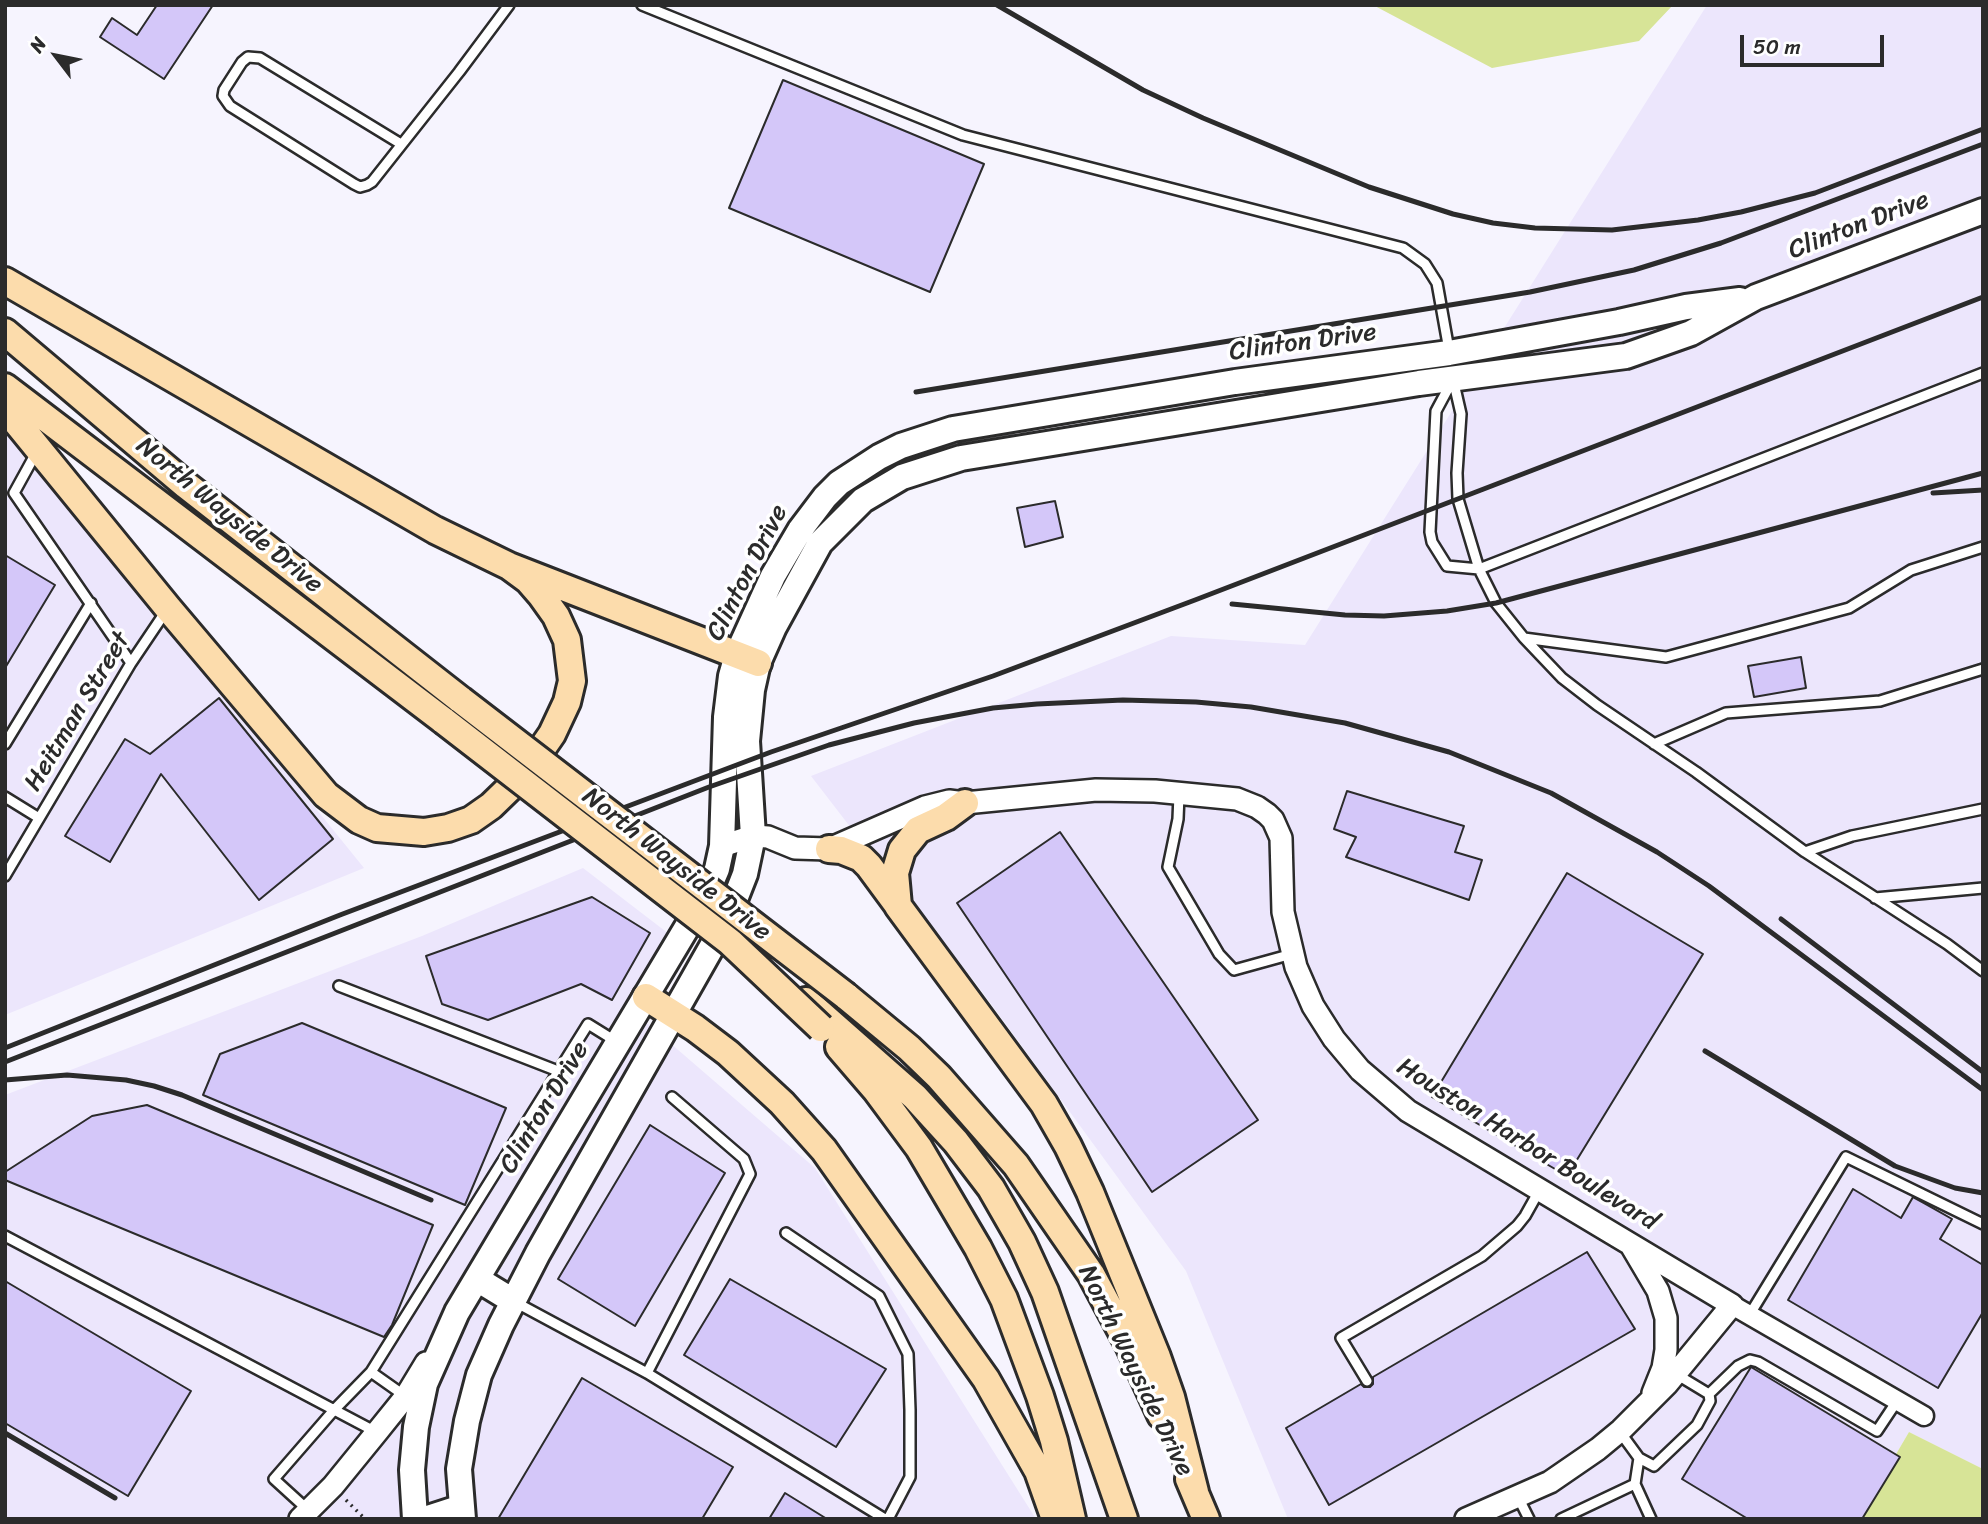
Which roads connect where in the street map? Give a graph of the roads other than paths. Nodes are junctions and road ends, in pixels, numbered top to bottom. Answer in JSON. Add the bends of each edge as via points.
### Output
{"nodes":[{"id":1,"x":509,"y":5,"type":"edge"},
{"id":2,"x":642,"y":5,"type":"edge"},
{"id":3,"x":401,"y":144,"type":"junction"},
{"id":4,"x":1983,"y":211,"type":"edge"},
{"id":5,"x":5,"y":281,"type":"edge"},
{"id":6,"x":1756,"y":298,"type":"junction"},
{"id":7,"x":5,"y":332,"type":"edge"},
{"id":8,"x":1449,"y":353,"type":"junction"},
{"id":9,"x":1983,"y":373,"type":"edge"},
{"id":10,"x":1453,"y":379,"type":"junction"},
{"id":11,"x":5,"y":387,"type":"edge"},
{"id":12,"x":5,"y":408,"type":"edge"},
{"id":13,"x":39,"y":448,"type":"junction"},
{"id":14,"x":1983,"y":547,"type":"edge"},
{"id":15,"x":509,"y":566,"type":"junction"},
{"id":16,"x":1479,"y":569,"type":"junction"},
{"id":17,"x":90,"y":603,"type":"junction"},
{"id":18,"x":168,"y":608,"type":"junction"},
{"id":19,"x":1524,"y":638,"type":"junction"},
{"id":20,"x":748,"y":659,"type":"junction"},
{"id":21,"x":131,"y":663,"type":"junction"},
{"id":22,"x":1983,"y":669,"type":"edge"},
{"id":23,"x":5,"y":744,"type":"edge"},
{"id":24,"x":1654,"y":744,"type":"junction"},
{"id":25,"x":1179,"y":793,"type":"junction"},
{"id":26,"x":5,"y":797,"type":"edge"},
{"id":27,"x":965,"y":803,"type":"junction"},
{"id":28,"x":1983,"y":809,"type":"edge"},
{"id":29,"x":39,"y":818,"type":"junction"},
{"id":30,"x":753,"y":836,"type":"junction"},
{"id":31,"x":722,"y":846,"type":"junction"},
{"id":32,"x":829,"y":849,"type":"junction"},
{"id":33,"x":1805,"y":852,"type":"junction"},
{"id":34,"x":5,"y":876,"type":"edge"},
{"id":35,"x":1983,"y":888,"type":"edge"},
{"id":36,"x":1875,"y":898,"type":"junction"},
{"id":37,"x":898,"y":906,"type":"junction"},
{"id":38,"x":1292,"y":954,"type":"junction"},
{"id":39,"x":1983,"y":971,"type":"edge"},
{"id":40,"x":340,"y":986,"type":"dead end"},
{"id":41,"x":646,"y":997,"type":"junction"},
{"id":42,"x":674,"y":1014,"type":"junction"},
{"id":43,"x":825,"y":1023,"type":"junction"},
{"id":44,"x":619,"y":1043,"type":"junction"},
{"id":45,"x":648,"y":1061,"type":"junction"},
{"id":46,"x":558,"y":1071,"type":"junction"},
{"id":47,"x":672,"y":1097,"type":"dead end"},
{"id":48,"x":1540,"y":1189,"type":"junction"},
{"id":49,"x":1983,"y":1224,"type":"edge"},
{"id":50,"x":786,"y":1233,"type":"dead end"},
{"id":51,"x":5,"y":1237,"type":"edge"},
{"id":52,"x":1629,"y":1242,"type":"junction"},
{"id":53,"x":477,"y":1279,"type":"junction"},
{"id":54,"x":513,"y":1301,"type":"junction"},
{"id":55,"x":1741,"y":1309,"type":"junction"},
{"id":56,"x":371,"y":1372,"type":"junction"},
{"id":57,"x":647,"y":1373,"type":"junction"},
{"id":58,"x":1676,"y":1374,"type":"junction"},
{"id":59,"x":1367,"y":1381,"type":"dead end"},
{"id":60,"x":1709,"y":1394,"type":"junction"},
{"id":61,"x":413,"y":1400,"type":"junction"},
{"id":62,"x":1897,"y":1401,"type":"junction"},
{"id":63,"x":1647,"y":1405,"type":"junction"},
{"id":64,"x":334,"y":1410,"type":"junction"},
{"id":65,"x":1924,"y":1416,"type":"dead end"},
{"id":66,"x":377,"y":1432,"type":"junction"},
{"id":67,"x":1619,"y":1432,"type":"junction"},
{"id":68,"x":1639,"y":1458,"type":"junction"},
{"id":69,"x":1635,"y":1484,"type":"junction"},
{"id":70,"x":1195,"y":1493,"type":"junction"},
{"id":71,"x":1518,"y":1497,"type":"junction"},
{"id":72,"x":463,"y":1513,"type":"edge"},
{"id":73,"x":305,"y":1515,"type":"edge"},
{"id":74,"x":415,"y":1519,"type":"edge"},
{"id":75,"x":425,"y":1519,"type":"edge"},
{"id":76,"x":886,"y":1519,"type":"edge"},
{"id":77,"x":1055,"y":1519,"type":"edge"},
{"id":78,"x":1072,"y":1519,"type":"edge"},
{"id":79,"x":1124,"y":1519,"type":"edge"},
{"id":80,"x":1206,"y":1519,"type":"edge"},
{"id":81,"x":1466,"y":1519,"type":"edge"},
{"id":82,"x":1529,"y":1519,"type":"edge"},
{"id":83,"x":1561,"y":1519,"type":"edge"},
{"id":84,"x":1651,"y":1519,"type":"edge"}],
"edges":[{"from":1,"to":3,"type":"lane"},
{"from":2,"to":8,"type":"lane","via":[[963,135],[1403,248],[1425,264],[1437,283]]},
{"from":3,"to":3,"type":"lane","via":[[254,56],[242,62],[224,90],[230,106],[360,187],[372,182]]},
{"from":4,"to":6,"type":"main road","name":"Clinton Drive"},
{"from":5,"to":15,"type":"main road","via":[[435,530]]},
{"from":6,"to":8,"type":"main road","name":"Clinton Drive"},
{"from":6,"to":10,"type":"main road","name":"Clinton Drive","via":[[1691,334],[1626,356]]},
{"from":7,"to":70,"type":"main road","name":"North Wayside Drive","bridge":true,"via":[[186,485],[846,996],[939,1077],[1041,1199],[1091,1274],[1124,1335]]},
{"from":8,"to":10,"type":"main road"},
{"from":8,"to":20,"type":"main road","name":"Clinton Drive","via":[[981,424],[901,446],[839,483],[813,511],[774,576]]},
{"from":9,"to":16,"type":"lane"},
{"from":10,"to":16,"type":"lane","via":[[1461,414],[1458,499]]},
{"from":10,"to":16,"type":"lane","via":[[1436,411],[1430,532],[1447,566]]},
{"from":10,"to":20,"type":"main road","name":"Clinton Drive","via":[[961,458],[910,473],[863,500],[820,543],[774,627]]},
{"from":11,"to":43,"type":"main road","name":"North Wayside Drive","bridge":true,"via":[[730,942]]},
{"from":12,"to":13,"type":"main road"},
{"from":13,"to":17,"type":"lane","via":[[14,493]]},
{"from":13,"to":18,"type":"main road"},
{"from":14,"to":19,"type":"lane","via":[[1911,570],[1849,608],[1666,657]]},
{"from":15,"to":18,"type":"main road","via":[[541,595],[567,640],[572,681],[567,702],[525,773],[491,806],[471,820],[424,832],[377,828],[326,795]]},
{"from":15,"to":20,"type":"main road"},
{"from":16,"to":19,"type":"lane","via":[[1496,603]]},
{"from":17,"to":21,"type":"lane"},
{"from":17,"to":23,"type":"lane"},
{"from":18,"to":21,"type":"lane","name":"Heitman Street"},
{"from":19,"to":24,"type":"lane","via":[[1562,678]]},
{"from":20,"to":30,"type":"main road","name":"Clinton Drive"},
{"from":20,"to":31,"type":"main road","name":"Clinton Drive","via":[[729,684]]},
{"from":21,"to":29,"type":"lane","name":"Heitman Street"},
{"from":22,"to":24,"type":"lane","via":[[1880,701],[1726,713]]},
{"from":24,"to":33,"type":"lane"},
{"from":25,"to":27,"type":"street","name":"Houston Harbor Boulevard","via":[[1096,790]]},
{"from":25,"to":38,"type":"street","name":"Houston Harbor Boulevard","via":[[1237,799],[1273,820],[1281,838],[1282,901]]},
{"from":25,"to":38,"type":"lane","via":[[1168,867],[1219,954],[1234,970]]},
{"from":26,"to":29,"type":"lane"},
{"from":27,"to":32,"type":"street","name":"Houston Harbor Boulevard","via":[[948,801],[925,807]]},
{"from":27,"to":37,"type":"main road","via":[[918,830],[902,850],[895,873]]},
{"from":28,"to":33,"type":"lane","via":[[1852,836]]},
{"from":29,"to":34,"type":"lane","name":"Heitman Street"},
{"from":30,"to":31,"type":"street"},
{"from":30,"to":32,"type":"street","name":"Houston Harbor Boulevard","via":[[795,848]]},
{"from":30,"to":42,"type":"main road","name":"Clinton Drive","via":[[745,874],[727,920]]},
{"from":31,"to":41,"type":"main road","name":"Clinton Drive","via":[[705,897]]},
{"from":32,"to":37,"type":"main road","via":[[861,858]]},
{"from":33,"to":36,"type":"lane"},
{"from":35,"to":36,"type":"lane"},
{"from":36,"to":39,"type":"lane"},
{"from":37,"to":70,"type":"main road","via":[[1044,1104],[1068,1146],[1157,1357]]},
{"from":38,"to":48,"type":"street","name":"Houston Harbor Boulevard","via":[[1322,1020],[1377,1086],[1408,1111]]},
{"from":40,"to":46,"type":"lane"},
{"from":41,"to":42,"type":"main road"},
{"from":41,"to":44,"type":"main road","name":"Clinton Drive"},
{"from":42,"to":45,"type":"main road","name":"Clinton Drive"},
{"from":42,"to":77,"type":"main road","via":[[757,1079],[824,1150],[986,1379],[1038,1471]]},
{"from":43,"to":78,"type":"main road","name":"North Wayside Drive","via":[[912,1138],[978,1248],[1029,1363]]},
{"from":43,"to":79,"type":"main road","via":[[900,1082],[937,1121],[974,1164],[1009,1217],[1045,1292]]},
{"from":44,"to":45,"type":"main road"},
{"from":44,"to":46,"type":"lane","via":[[587,1024]]},
{"from":44,"to":53,"type":"main road","name":"Clinton Drive"},
{"from":45,"to":54,"type":"main road","name":"Clinton Drive"},
{"from":46,"to":56,"type":"lane"},
{"from":47,"to":57,"type":"lane","via":[[744,1159],[750,1174]]},
{"from":48,"to":52,"type":"street","name":"Houston Harbor Boulevard"},
{"from":48,"to":59,"type":"lane","via":[[1517,1226],[1482,1256],[1341,1338]]},
{"from":49,"to":55,"type":"lane","via":[[1846,1157]]},
{"from":50,"to":76,"type":"lane","via":[[879,1296],[908,1354],[909,1477]]},
{"from":51,"to":64,"type":"lane"},
{"from":52,"to":55,"type":"street","name":"Houston Harbor Boulevard"},
{"from":52,"to":63,"type":"street","via":[[1658,1291],[1667,1331],[1663,1368]]},
{"from":53,"to":54,"type":"main road"},
{"from":53,"to":61,"type":"main road","name":"Clinton Drive"},
{"from":54,"to":57,"type":"lane"},
{"from":54,"to":72,"type":"main road","name":"Clinton Drive","via":[[479,1375],[467,1421],[459,1469]]},
{"from":55,"to":58,"type":"street"},
{"from":55,"to":62,"type":"street","name":"Houston Harbor Boulevard"},
{"from":56,"to":61,"type":"lane"},
{"from":56,"to":64,"type":"lane"},
{"from":57,"to":76,"type":"lane"},
{"from":58,"to":60,"type":"lane"},
{"from":58,"to":63,"type":"street"},
{"from":60,"to":62,"type":"lane","via":[[1750,1360],[1877,1431]]},
{"from":60,"to":68,"type":"lane","via":[[1697,1425],[1654,1466]]},
{"from":61,"to":66,"type":"street"},
{"from":61,"to":74,"type":"main road","name":"Clinton Drive"},
{"from":62,"to":65,"type":"street","name":"Houston Harbor Boulevard"},
{"from":63,"to":67,"type":"street"},
{"from":64,"to":66,"type":"lane"},
{"from":64,"to":73,"type":"lane","via":[[274,1479]]},
{"from":66,"to":73,"type":"street"},
{"from":67,"to":68,"type":"lane"},
{"from":67,"to":71,"type":"street","via":[[1550,1482]]},
{"from":68,"to":69,"type":"lane"},
{"from":69,"to":83,"type":"lane"},
{"from":69,"to":84,"type":"lane"},
{"from":70,"to":80,"type":"main road","name":"North Wayside Drive"},
{"from":71,"to":81,"type":"street"},
{"from":71,"to":82,"type":"lane"},
{"from":72,"to":75,"type":"main road","name":"Clinton Drive"}]}
